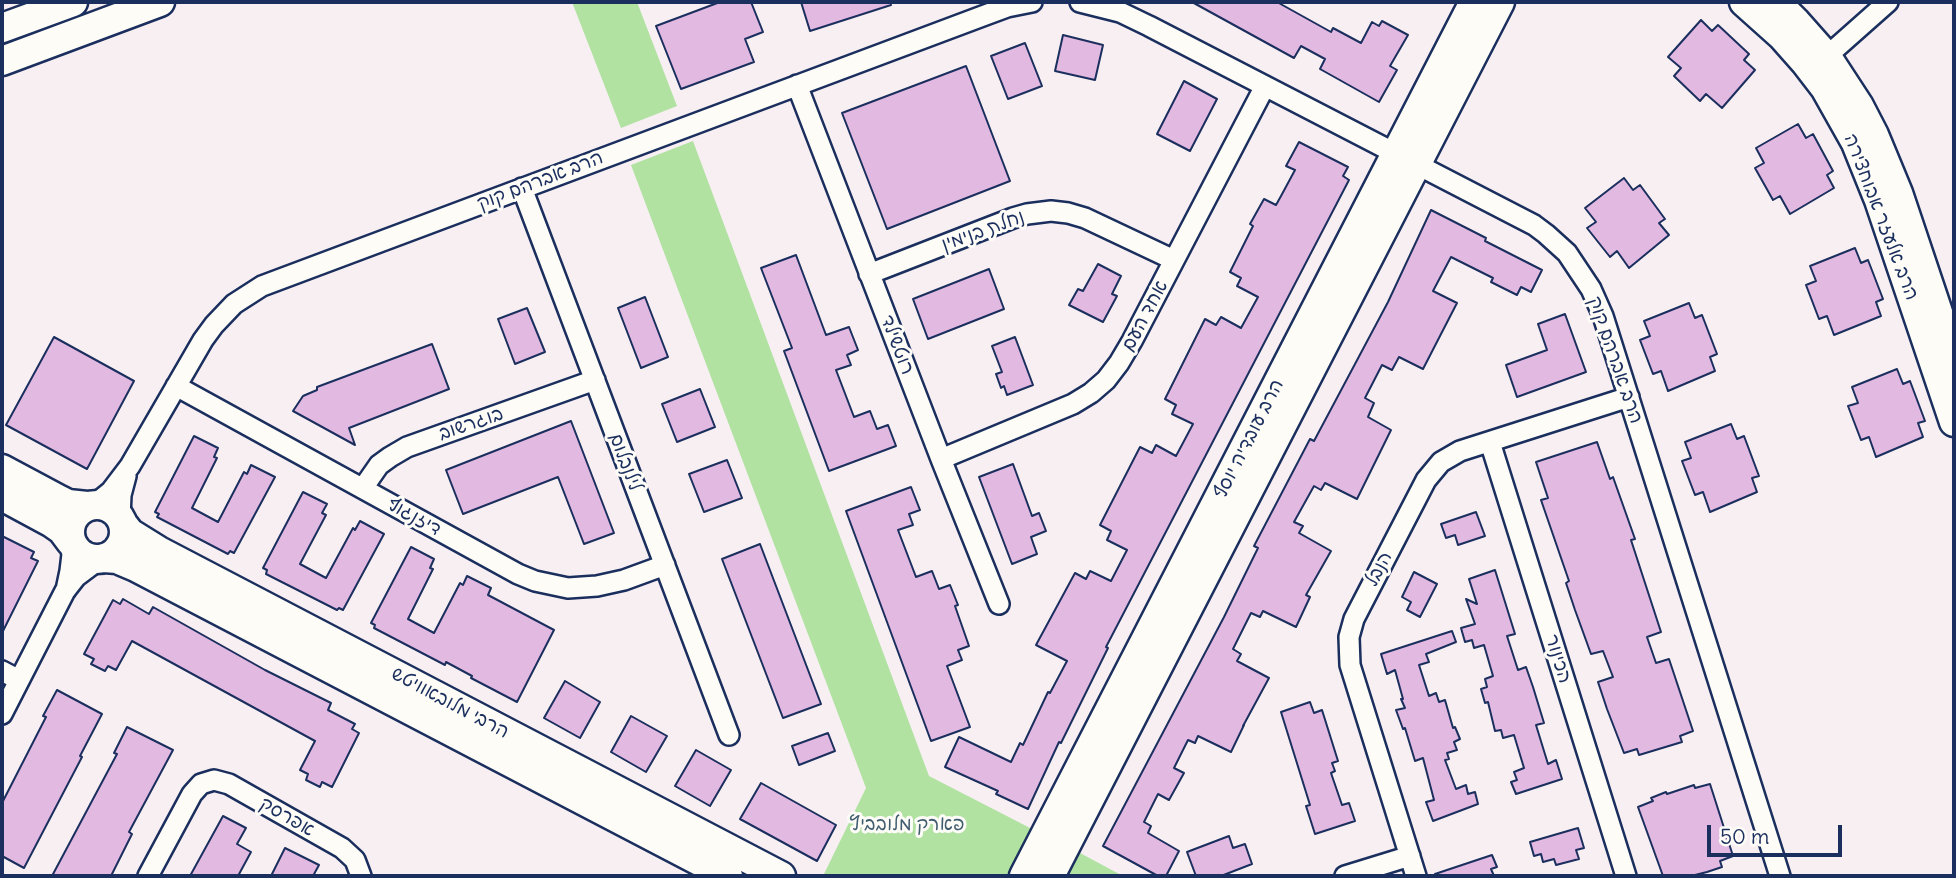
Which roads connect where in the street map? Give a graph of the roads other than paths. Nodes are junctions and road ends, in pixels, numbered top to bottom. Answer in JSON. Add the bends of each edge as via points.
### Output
{"nodes":[{"id":1,"x":73,"y":2,"type":"edge"},
{"id":2,"x":160,"y":2,"type":"edge"},
{"id":3,"x":1032,"y":2,"type":"edge"},
{"id":4,"x":1080,"y":2,"type":"edge"},
{"id":5,"x":1474,"y":2,"type":"edge"},
{"id":6,"x":1500,"y":2,"type":"edge"},
{"id":7,"x":1744,"y":2,"type":"edge"},
{"id":8,"x":1776,"y":2,"type":"edge"},
{"id":9,"x":1888,"y":2,"type":"edge"},
{"id":10,"x":2,"y":28,"type":"edge"},
{"id":11,"x":2,"y":61,"type":"edge"},
{"id":12,"x":1819,"y":64,"type":"junction"},
{"id":13,"x":797,"y":85,"type":"junction"},
{"id":14,"x":1265,"y":86,"type":"junction"},
{"id":15,"x":1405,"y":160,"type":"junction"},
{"id":16,"x":522,"y":188,"type":"junction"},
{"id":17,"x":1174,"y":260,"type":"junction"},
{"id":18,"x":869,"y":274,"type":"junction"},
{"id":19,"x":1954,"y":359,"type":"edge"},
{"id":20,"x":595,"y":380,"type":"junction"},
{"id":21,"x":176,"y":386,"type":"junction"},
{"id":22,"x":1629,"y":397,"type":"junction"},
{"id":23,"x":1954,"y":422,"type":"edge"},
{"id":24,"x":1490,"y":442,"type":"junction"},
{"id":25,"x":941,"y":459,"type":"junction"},
{"id":26,"x":130,"y":466,"type":"junction"},
{"id":27,"x":2,"y":469,"type":"edge"},
{"id":28,"x":363,"y":488,"type":"junction"},
{"id":29,"x":2,"y":496,"type":"edge"},
{"id":30,"x":91,"y":505,"type":"junction"},
{"id":31,"x":121,"y":521,"type":"junction"},
{"id":32,"x":72,"y":544,"type":"junction"},
{"id":33,"x":102,"y":559,"type":"junction"},
{"id":34,"x":665,"y":565,"type":"junction"},
{"id":35,"x":65,"y":591,"type":"junction"},
{"id":36,"x":999,"y":604,"type":"dead end"},
{"id":37,"x":10,"y":676,"type":"edge"},
{"id":38,"x":2,"y":714,"type":"edge"},
{"id":39,"x":729,"y":735,"type":"dead end"},
{"id":40,"x":1410,"y":856,"type":"junction"},
{"id":41,"x":361,"y":873,"type":"edge"},
{"id":42,"x":149,"y":876,"type":"edge"},
{"id":43,"x":728,"y":876,"type":"edge"},
{"id":44,"x":781,"y":876,"type":"edge"},
{"id":45,"x":1024,"y":876,"type":"edge"},
{"id":46,"x":1050,"y":876,"type":"edge"},
{"id":47,"x":1345,"y":876,"type":"edge"},
{"id":48,"x":1416,"y":876,"type":"edge"},
{"id":49,"x":1626,"y":876,"type":"edge"},
{"id":50,"x":1780,"y":876,"type":"edge"}],
"edges":[{"from":1,"to":10,"type":"street"},
{"from":2,"to":11,"type":"street"},
{"from":3,"to":13,"type":"street","name":"הרב אברהם קוק","via":[[998,10]]},
{"from":4,"to":14,"type":"street","name":"הרב אברהם קוק","via":[[1135,18]]},
{"from":5,"to":15,"type":"street","name":"הרב עובדיה יוסף"},
{"from":6,"to":15,"type":"street","name":"הרב עובדיה יוסף"},
{"from":7,"to":12,"type":"street","name":"הרב אלעזר אבוחצירה"},
{"from":8,"to":12,"type":"street","name":"הרב אלעזר אבוחצירה","via":[[1796,22]]},
{"from":9,"to":12,"type":"street"},
{"from":12,"to":19,"type":"street","name":"הרב אלעזר אבוחצירה","via":[[1859,106],[1887,164]]},
{"from":12,"to":23,"type":"street","name":"הרב אלעזר אבוחצירה","via":[[1868,171]]},
{"from":13,"to":16,"type":"street","name":"הרב אברהם קוק"},
{"from":13,"to":18,"type":"street","name":"רוטשילד"},
{"from":14,"to":15,"type":"street","name":"הרב אברהם קוק"},
{"from":14,"to":17,"type":"street","name":"אחד העם"},
{"from":15,"to":22,"type":"street","name":"הרב אברהם קוק","via":[[1534,226],[1567,253],[1598,302]]},
{"from":15,"to":45,"type":"street","name":"הרב עובדיה יוסף"},
{"from":15,"to":46,"type":"street","name":"הרב עובדיה יוסף"},
{"from":16,"to":20,"type":"street","name":"לילנבלום"},
{"from":16,"to":21,"type":"street","name":"הרב אברהם קוק","via":[[252,292],[214,325]]},
{"from":17,"to":18,"type":"street","name":"נחלת בנימין","via":[[1085,218],[1042,212],[1013,218]]},
{"from":17,"to":25,"type":"street","name":"אחד העם","via":[[1126,352],[1099,386],[1062,409]]},
{"from":18,"to":25,"type":"street","name":"רוטשילד"},
{"from":20,"to":28,"type":"street","name":"בוגרשוב","via":[[407,447],[379,465]]},
{"from":20,"to":34,"type":"street","name":"לילנבלום"},
{"from":21,"to":26,"type":"street","name":"הרב אברהם קוק"},
{"from":21,"to":28,"type":"street","name":"דיזנגוף"},
{"from":22,"to":24,"type":"street","name":"הנבל"},
{"from":22,"to":50,"type":"street","name":"הרב אברהם קוק"},
{"from":24,"to":40,"type":"street","name":"הנבל","via":[[1450,456],[1431,472],[1354,619],[1349,637],[1350,665]]},
{"from":24,"to":49,"type":"street","name":"הכינור"},
{"from":25,"to":36,"type":"street","name":"רוטשילד"},
{"from":26,"to":30,"type":"street","name":"הרב אברהם קוק","via":[[111,491]]},
{"from":26,"to":31,"type":"street","name":"הרב אברהם קוק","via":[[121,495]]},
{"from":27,"to":30,"type":"street","via":[[68,504]]},
{"from":28,"to":34,"type":"street","name":"דיזנגוף","via":[[518,573],[552,586],[597,586]]},
{"from":29,"to":32,"type":"street","via":[[52,523]]},
{"from":30,"to":31,"type":"street","via":[[111,509]]},
{"from":30,"to":32,"type":"street","via":[[79,511],[71,523]]},
{"from":31,"to":33,"type":"street","via":[[122,543]]},
{"from":31,"to":44,"type":"street","name":"הרבי מלובאוויטש","via":[[130,533],[159,551]]},
{"from":32,"to":33,"type":"street","via":[[84,556]]},
{"from":32,"to":35,"type":"street"},
{"from":33,"to":35,"type":"street"},
{"from":33,"to":43,"type":"street","name":"הרבי מלובאוויטש","via":[[122,560],[136,567]]},
{"from":34,"to":39,"type":"street","name":"לילנבלום"},
{"from":35,"to":37,"type":"street"},
{"from":37,"to":38,"type":"street"},
{"from":40,"to":47,"type":"street"},
{"from":40,"to":48,"type":"street","name":"הנבל"},
{"from":41,"to":42,"type":"street","name":"אפרסק","via":[[342,849],[219,780],[197,786]]}]}
